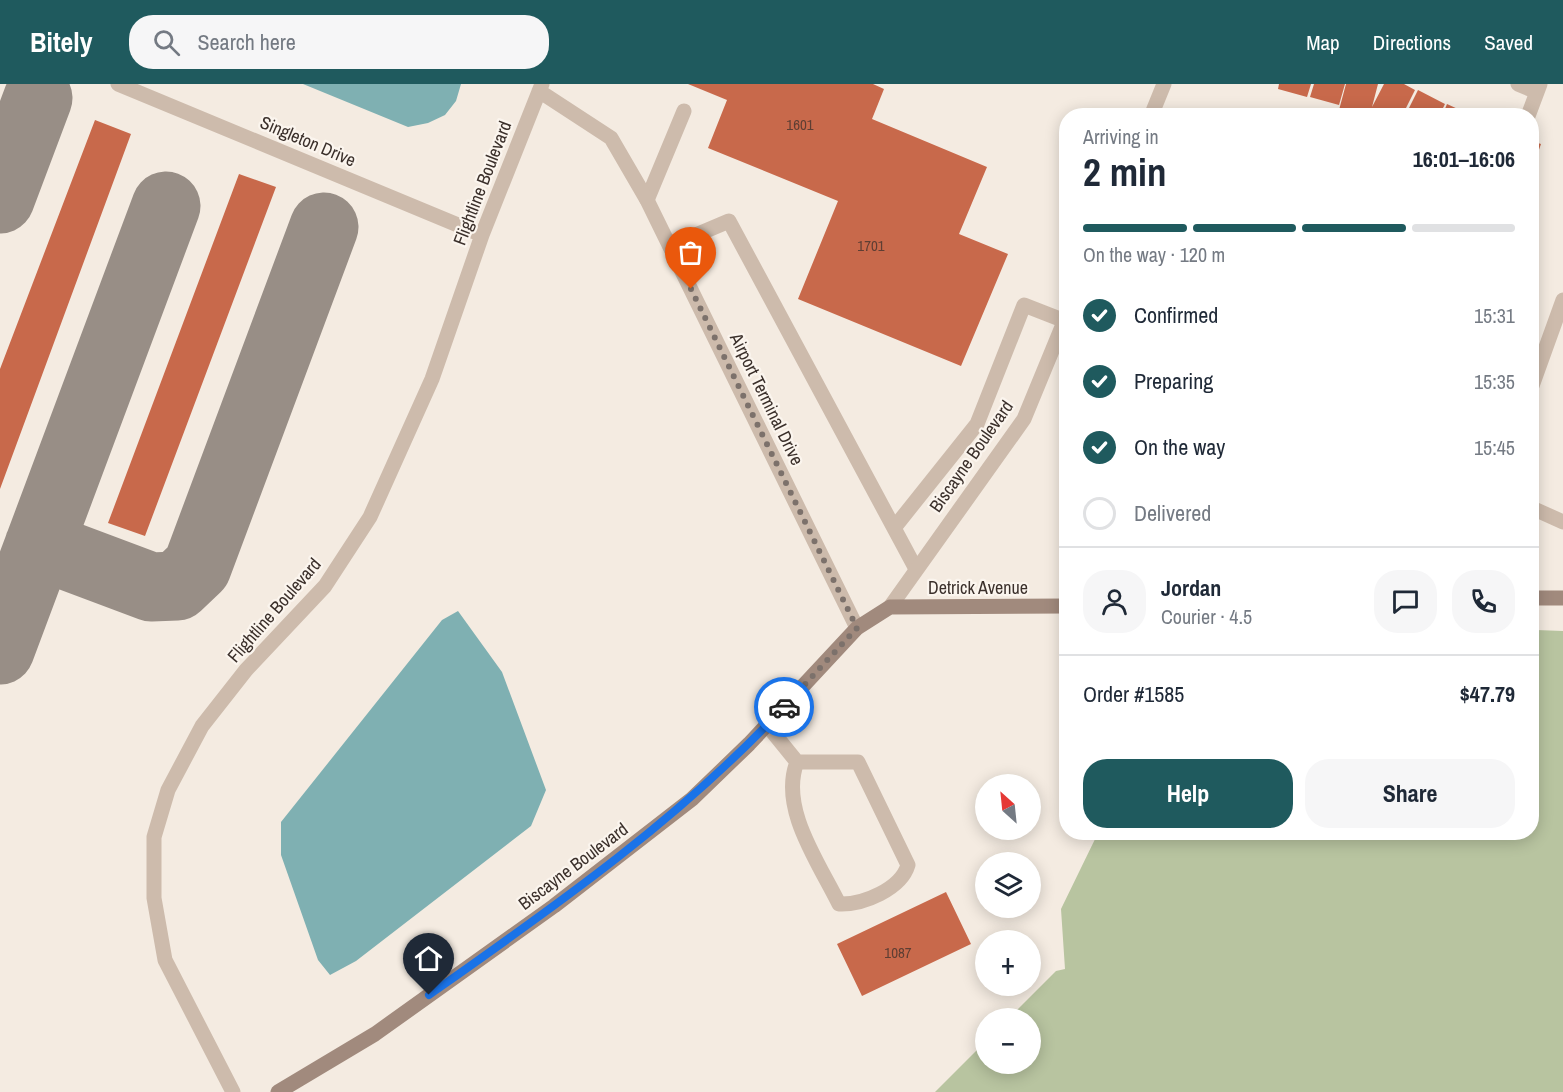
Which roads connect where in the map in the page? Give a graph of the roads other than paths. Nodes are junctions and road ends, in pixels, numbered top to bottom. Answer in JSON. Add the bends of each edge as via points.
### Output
{"nodes":[{"id":1,"x":118,"y":84,"type":"edge"},
{"id":2,"x":1164,"y":84,"type":"edge"},
{"id":3,"x":1518,"y":84,"type":"edge"},
{"id":4,"x":540,"y":88,"type":"edge"},
{"id":5,"x":1538,"y":88,"type":"edge"},
{"id":6,"x":1154,"y":108,"type":"edge"},
{"id":7,"x":1531,"y":108,"type":"edge"},
{"id":8,"x":684,"y":111,"type":"dead end"},
{"id":9,"x":647,"y":200,"type":"junction"},
{"id":10,"x":482,"y":235,"type":"junction"},
{"id":11,"x":670,"y":246,"type":"junction"},
{"id":12,"x":1563,"y":300,"type":"edge"},
{"id":13,"x":1059,"y":317,"type":"edge"},
{"id":14,"x":1059,"y":336,"type":"edge"},
{"id":15,"x":1539,"y":367,"type":"edge"},
{"id":16,"x":1539,"y":511,"type":"edge"},
{"id":17,"x":1563,"y":522,"type":"edge"},
{"id":18,"x":894,"y":528,"type":"junction"},
{"id":19,"x":916,"y":569,"type":"junction"},
{"id":20,"x":1539,"y":598,"type":"edge"},
{"id":21,"x":1563,"y":598,"type":"edge"},
{"id":22,"x":1059,"y":606,"type":"edge"},
{"id":23,"x":890,"y":607,"type":"junction"},
{"id":24,"x":857,"y":628,"type":"junction"},
{"id":25,"x":767,"y":725,"type":"junction"},
{"id":26,"x":797,"y":762,"type":"junction"},
{"id":27,"x":233,"y":1092,"type":"edge"},
{"id":28,"x":278,"y":1092,"type":"edge"}],
"edges":[{"from":1,"to":10,"type":"street","name":"Singleton Drive"},
{"from":2,"to":6,"type":"street"},
{"from":3,"to":5,"type":"street"},
{"from":4,"to":9,"type":"street","name":"Airport Terminal Drive","via":[[611,138]]},
{"from":4,"to":10,"type":"street","name":"Flightline Boulevard"},
{"from":5,"to":7,"type":"street"},
{"from":8,"to":9,"type":"street"},
{"from":9,"to":11,"type":"street","name":"Airport Terminal Drive"},
{"from":10,"to":27,"type":"street","name":"Flightline Boulevard","via":[[432,379],[370,517],[325,586],[246,670],[202,726],[168,790],[154,837],[154,898],[165,960]]},
{"from":11,"to":18,"type":"street","via":[[729,221]]},
{"from":11,"to":24,"type":"street","name":"Airport Terminal Drive"},
{"from":12,"to":15,"type":"street"},
{"from":13,"to":18,"type":"street","via":[[1024,305],[977,424]]},
{"from":14,"to":19,"type":"street","name":"Biscayne Boulevard","via":[[1024,419]]},
{"from":16,"to":17,"type":"street"},
{"from":18,"to":19,"type":"street"},
{"from":19,"to":23,"type":"street","name":"Biscayne Boulevard"},
{"from":20,"to":21,"type":"street"},
{"from":22,"to":23,"type":"street","name":"Detrick Avenue"},
{"from":23,"to":24,"type":"street","name":"Biscayne Boulevard"},
{"from":24,"to":25,"type":"street","name":"Biscayne Boulevard"},
{"from":25,"to":26,"type":"street"},
{"from":25,"to":28,"type":"street","name":"Biscayne Boulevard","via":[[692,799],[554,906],[375,1034]]},
{"from":26,"to":26,"type":"street","via":[[792,775],[794,807],[839,904],[852,904],[899,881],[908,865],[858,762]]}]}
